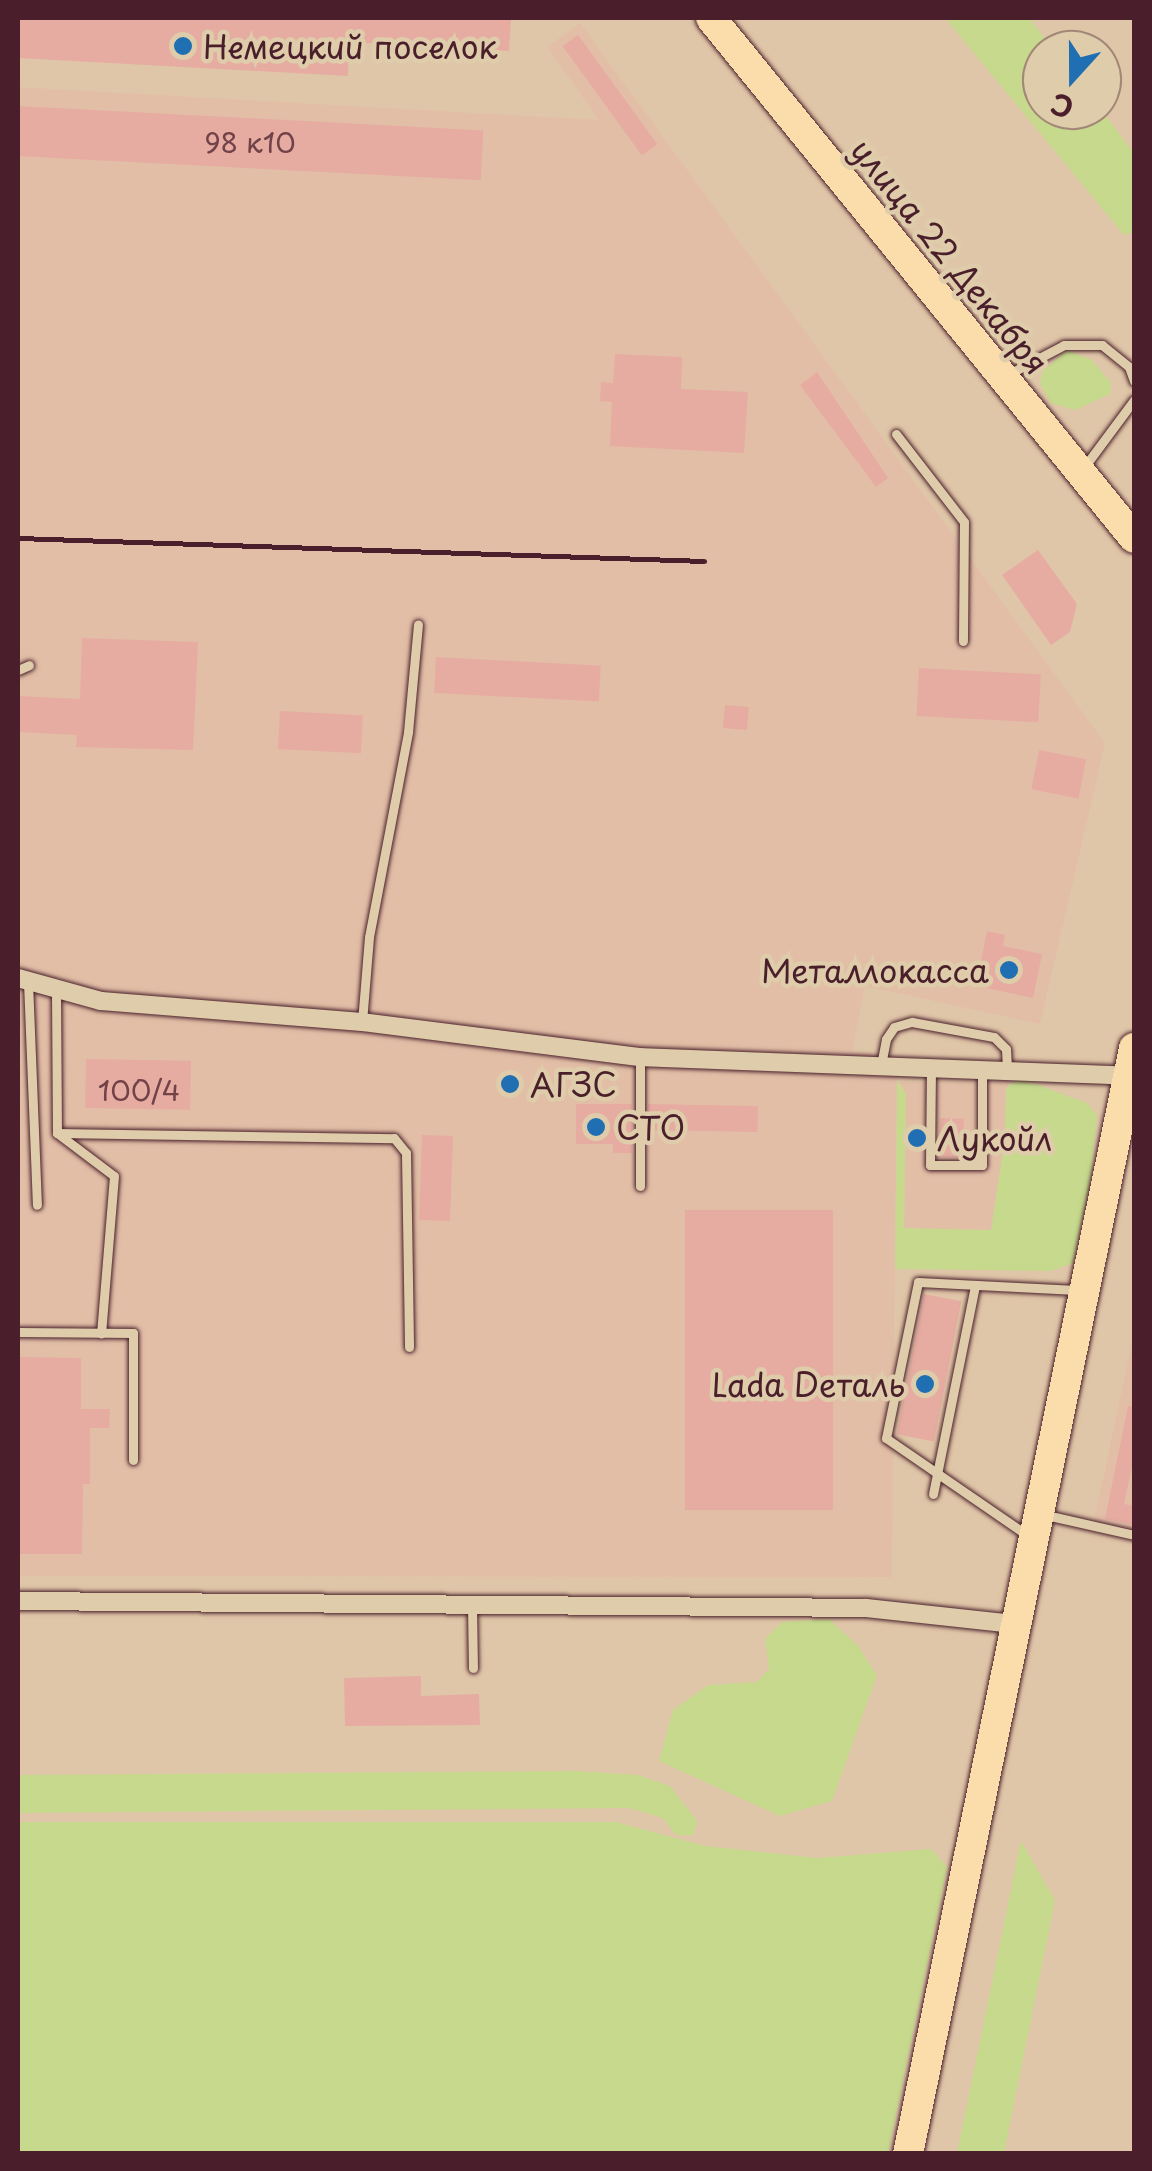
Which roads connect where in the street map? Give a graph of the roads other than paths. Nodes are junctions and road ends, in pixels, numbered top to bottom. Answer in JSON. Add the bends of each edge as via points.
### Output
{"nodes":[{"id":1,"x":712,"y":18,"type":"edge"},
{"id":2,"x":1004,"y":377,"type":"junction"},
{"id":3,"x":1134,"y":381,"type":"edge"},
{"id":4,"x":1134,"y":400,"type":"edge"},
{"id":5,"x":896,"y":434,"type":"dead end"},
{"id":6,"x":1081,"y":472,"type":"junction"},
{"id":7,"x":1134,"y":538,"type":"edge"},
{"id":8,"x":418,"y":624,"type":"dead end"},
{"id":9,"x":963,"y":641,"type":"dead end"},
{"id":10,"x":29,"y":665,"type":"dead end"},
{"id":11,"x":18,"y":670,"type":"edge"},
{"id":12,"x":23,"y":980,"type":"edge"},
{"id":13,"x":56,"y":992,"type":"junction"},
{"id":14,"x":362,"y":1022,"type":"junction"},
{"id":15,"x":640,"y":1057,"type":"junction"},
{"id":16,"x":881,"y":1067,"type":"junction"},
{"id":17,"x":1132,"y":1067,"type":"edge"},
{"id":18,"x":930,"y":1069,"type":"junction"},
{"id":19,"x":982,"y":1070,"type":"junction"},
{"id":20,"x":1007,"y":1071,"type":"junction"},
{"id":21,"x":57,"y":1133,"type":"junction"},
{"id":22,"x":640,"y":1186,"type":"dead end"},
{"id":23,"x":36,"y":1205,"type":"dead end"},
{"id":24,"x":975,"y":1285,"type":"junction"},
{"id":25,"x":1085,"y":1290,"type":"junction"},
{"id":26,"x":18,"y":1332,"type":"edge"},
{"id":27,"x":100,"y":1333,"type":"junction"},
{"id":28,"x":409,"y":1347,"type":"dead end"},
{"id":29,"x":133,"y":1460,"type":"dead end"},
{"id":30,"x":937,"y":1473,"type":"junction"},
{"id":31,"x":933,"y":1494,"type":"dead end"},
{"id":32,"x":1036,"y":1527,"type":"junction"},
{"id":33,"x":1134,"y":1535,"type":"edge"},
{"id":34,"x":18,"y":1600,"type":"edge"},
{"id":35,"x":472,"y":1603,"type":"junction"},
{"id":36,"x":1014,"y":1624,"type":"junction"},
{"id":37,"x":474,"y":1668,"type":"dead end"},
{"id":38,"x":908,"y":2154,"type":"edge"}],
"edges":[{"from":1,"to":2,"type":"main road","name":"улица 22 Декабря"},
{"from":2,"to":3,"type":"lane","via":[[1064,345],[1102,345],[1129,367]]},
{"from":2,"to":6,"type":"main road","name":"улица 22 Декабря"},
{"from":4,"to":6,"type":"lane"},
{"from":5,"to":9,"type":"lane","via":[[964,522]]},
{"from":6,"to":7,"type":"main road","name":"улица 22 Декабря"},
{"from":8,"to":14,"type":"lane","via":[[403,768],[369,938]]},
{"from":10,"to":11,"type":"lane"},
{"from":12,"to":13,"type":"street"},
{"from":12,"to":23,"type":"lane"},
{"from":13,"to":14,"type":"street"},
{"from":13,"to":21,"type":"lane"},
{"from":14,"to":15,"type":"street"},
{"from":15,"to":16,"type":"street"},
{"from":15,"to":22,"type":"lane"},
{"from":16,"to":18,"type":"street"},
{"from":16,"to":20,"type":"lane","via":[[894,1027],[912,1022],[994,1038],[1006,1049]]},
{"from":17,"to":20,"type":"street"},
{"from":17,"to":25,"type":"main road"},
{"from":18,"to":19,"type":"street"},
{"from":18,"to":19,"type":"lane","via":[[930,1165],[982,1165]]},
{"from":19,"to":20,"type":"street"},
{"from":21,"to":27,"type":"lane","via":[[114,1176]]},
{"from":21,"to":28,"type":"lane","via":[[394,1138],[406,1153]]},
{"from":24,"to":25,"type":"lane"},
{"from":24,"to":30,"type":"lane"},
{"from":24,"to":30,"type":"lane","via":[[918,1282],[886,1438]]},
{"from":25,"to":32,"type":"main road"},
{"from":26,"to":27,"type":"lane"},
{"from":27,"to":29,"type":"lane","via":[[133,1333]]},
{"from":30,"to":31,"type":"lane"},
{"from":30,"to":32,"type":"lane"},
{"from":32,"to":33,"type":"lane"},
{"from":32,"to":36,"type":"main road"},
{"from":34,"to":35,"type":"street"},
{"from":35,"to":36,"type":"street","via":[[866,1608]]},
{"from":35,"to":37,"type":"lane"},
{"from":36,"to":38,"type":"main road"}]}
